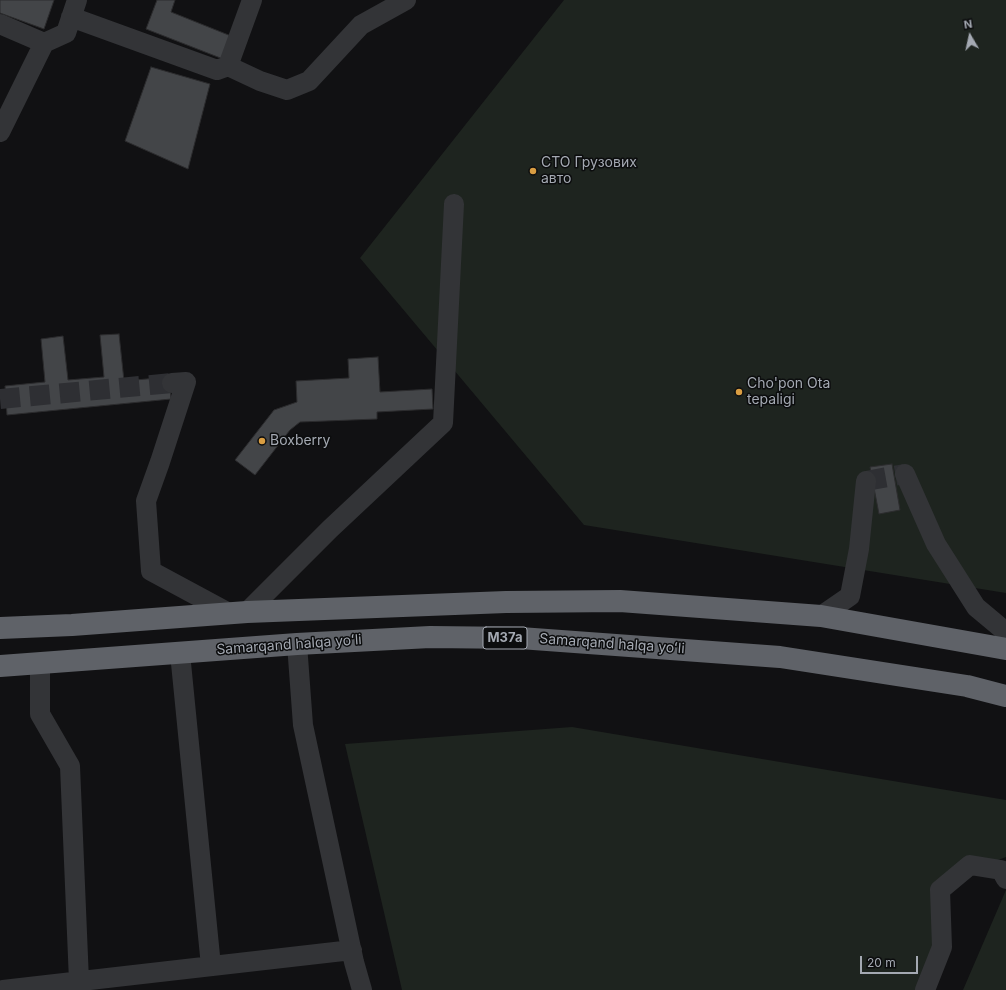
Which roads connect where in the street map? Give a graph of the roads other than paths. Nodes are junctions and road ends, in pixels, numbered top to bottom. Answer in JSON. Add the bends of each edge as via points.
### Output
{"nodes":[{"id":1,"x":252,"y":0,"type":"edge"},
{"id":2,"x":406,"y":0,"type":"edge"},
{"id":3,"x":74,"y":8,"type":"edge"},
{"id":4,"x":0,"y":24,"type":"edge"},
{"id":5,"x":44,"y":43,"type":"junction"},
{"id":6,"x":228,"y":66,"type":"junction"},
{"id":7,"x":0,"y":132,"type":"edge"},
{"id":8,"x":454,"y":204,"type":"dead end"},
{"id":9,"x":172,"y":383,"type":"tunnel mouth"},
{"id":10,"x":905,"y":474,"type":"dead end"},
{"id":11,"x":866,"y":481,"type":"dead end"},
{"id":12,"x":238,"y":612,"type":"junction"},
{"id":13,"x":821,"y":616,"type":"junction"},
{"id":14,"x":0,"y":628,"type":"edge"},
{"id":15,"x":1006,"y":632,"type":"edge"},
{"id":16,"x":296,"y":644,"type":"junction"},
{"id":17,"x":1006,"y":649,"type":"edge"},
{"id":18,"x":180,"y":653,"type":"junction"},
{"id":19,"x":40,"y":664,"type":"junction"},
{"id":20,"x":0,"y":666,"type":"edge"},
{"id":21,"x":1006,"y":696,"type":"edge"},
{"id":22,"x":1006,"y":879,"type":"edge"},
{"id":23,"x":352,"y":950,"type":"junction"},
{"id":24,"x":210,"y":966,"type":"junction"},
{"id":25,"x":79,"y":982,"type":"junction"},
{"id":26,"x":3,"y":990,"type":"edge"},
{"id":27,"x":362,"y":990,"type":"edge"},
{"id":28,"x":924,"y":990,"type":"edge"}],
"edges":[{"from":1,"to":6,"type":"street"},
{"from":2,"to":6,"type":"street","via":[[361,25],[309,82],[287,90]]},
{"from":3,"to":5,"type":"street","via":[[66,33]]},
{"from":3,"to":6,"type":"street","via":[[217,70]]},
{"from":4,"to":5,"type":"street"},
{"from":5,"to":7,"type":"street"},
{"from":8,"to":12,"type":"street","via":[[443,423]]},
{"from":9,"to":12,"type":"street","via":[[186,382],[146,501],[151,571]]},
{"from":10,"to":15,"type":"street","via":[[936,544],[976,607]]},
{"from":11,"to":13,"type":"street","via":[[859,549],[850,596]]},
{"from":12,"to":13,"type":"highway","via":[[506,602],[620,601]]},
{"from":12,"to":14,"type":"highway"},
{"from":13,"to":17,"type":"highway"},
{"from":16,"to":18,"type":"highway","name":"Samarqand halqa yoʻli","number":"M37a"},
{"from":16,"to":21,"type":"highway","name":"Samarqand halqa yoʻli","number":"M37a","via":[[430,637],[520,638],[600,643],[780,657],[967,686]]},
{"from":16,"to":23,"type":"street","via":[[303,725]]},
{"from":18,"to":19,"type":"highway","name":"Samarqand halqa yoʻli","number":"M37a"},
{"from":18,"to":24,"type":"street"},
{"from":19,"to":20,"type":"highway","name":"Samarqand halqa yoʻli","number":"M37a"},
{"from":19,"to":25,"type":"street","via":[[40,714],[70,766]]},
{"from":22,"to":28,"type":"street","via":[[1001,870],[970,864],[940,890],[942,947]]},
{"from":23,"to":24,"type":"street"},
{"from":23,"to":27,"type":"street"},
{"from":24,"to":25,"type":"street"},
{"from":25,"to":26,"type":"street"}]}
